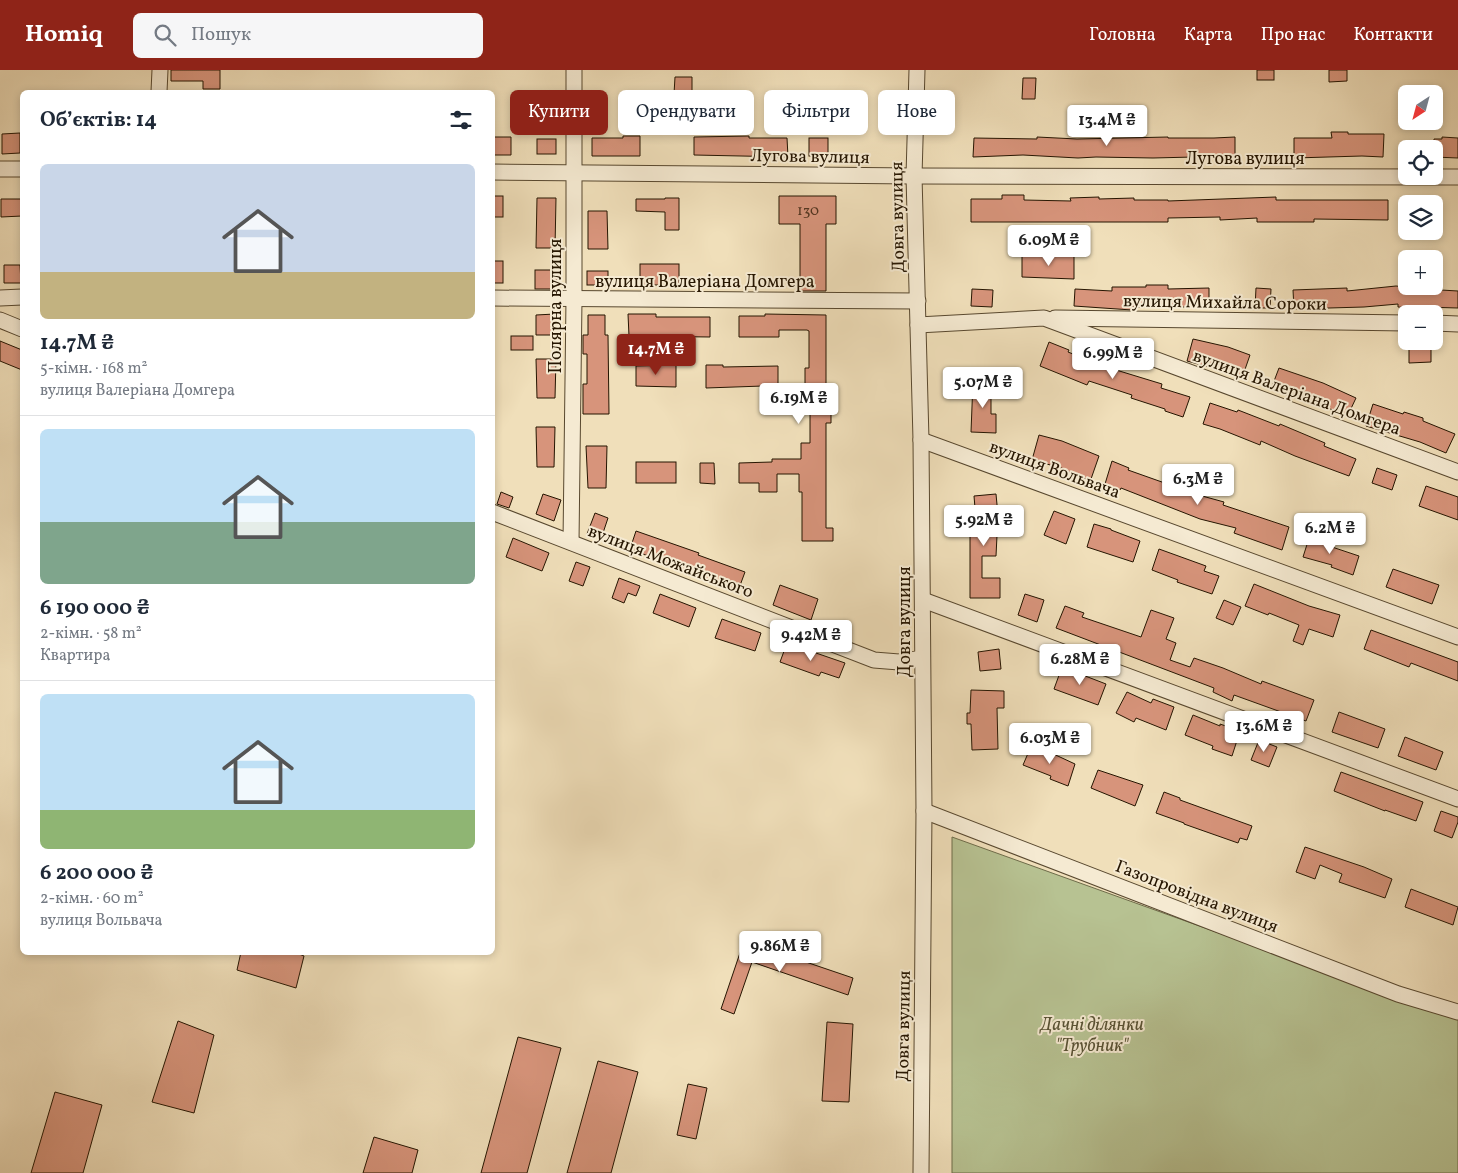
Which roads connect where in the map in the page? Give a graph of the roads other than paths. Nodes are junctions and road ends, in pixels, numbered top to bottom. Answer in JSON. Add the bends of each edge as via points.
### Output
{"nodes":[{"id":1,"x":160,"y":70,"type":"edge"},
{"id":2,"x":574,"y":70,"type":"edge"},
{"id":3,"x":917,"y":70,"type":"edge"},
{"id":4,"x":159,"y":90,"type":"edge"},
{"id":5,"x":0,"y":169,"type":"edge"},
{"id":6,"x":20,"y":169,"type":"edge"},
{"id":7,"x":495,"y":172,"type":"edge"},
{"id":8,"x":574,"y":172,"type":"junction"},
{"id":9,"x":914,"y":176,"type":"junction"},
{"id":10,"x":1458,"y":177,"type":"edge"},
{"id":11,"x":20,"y":297,"type":"edge"},
{"id":12,"x":0,"y":298,"type":"edge"},
{"id":13,"x":495,"y":298,"type":"edge"},
{"id":14,"x":574,"y":300,"type":"junction"},
{"id":15,"x":918,"y":301,"type":"junction"},
{"id":16,"x":1044,"y":318,"type":"junction"},
{"id":17,"x":0,"y":320,"type":"edge"},
{"id":18,"x":1398,"y":323,"type":"edge"},
{"id":19,"x":1443,"y":323,"type":"edge"},
{"id":20,"x":1458,"y":324,"type":"edge"},
{"id":21,"x":918,"y":325,"type":"junction"},
{"id":22,"x":20,"y":328,"type":"edge"},
{"id":23,"x":921,"y":440,"type":"junction"},
{"id":24,"x":1458,"y":472,"type":"edge"},
{"id":25,"x":495,"y":513,"type":"edge"},
{"id":26,"x":571,"y":542,"type":"junction"},
{"id":27,"x":923,"y":600,"type":"junction"},
{"id":28,"x":1458,"y":637,"type":"edge"},
{"id":29,"x":922,"y":658,"type":"junction"},
{"id":30,"x":1458,"y":799,"type":"edge"},
{"id":31,"x":924,"y":811,"type":"junction"},
{"id":32,"x":1458,"y":1012,"type":"edge"},
{"id":33,"x":921,"y":1173,"type":"edge"}],
"edges":[{"from":1,"to":4,"type":"street"},
{"from":2,"to":8,"type":"street","name":"Полярна вулиця"},
{"from":3,"to":9,"type":"street","name":"Довга вулиця"},
{"from":5,"to":6,"type":"street"},
{"from":7,"to":8,"type":"street","name":"Лугова вулиця"},
{"from":8,"to":9,"type":"street","name":"Лугова вулиця"},
{"from":8,"to":14,"type":"street","name":"Полярна вулиця"},
{"from":9,"to":10,"type":"street","name":"Лугова вулиця"},
{"from":9,"to":15,"type":"street","name":"Довга вулиця"},
{"from":11,"to":12,"type":"street"},
{"from":13,"to":14,"type":"street","name":"вулиця Валеріана Домгера"},
{"from":14,"to":15,"type":"street","name":"вулиця Валеріана Домгера"},
{"from":14,"to":26,"type":"street","name":"Полярна вулиця"},
{"from":15,"to":21,"type":"street","name":"Довга вулиця"},
{"from":16,"to":18,"type":"street","name":"вулиця Михайла Сороки"},
{"from":16,"to":21,"type":"street","name":"вулиця Валеріана Домгера"},
{"from":16,"to":24,"type":"street","name":"вулиця Валеріана Домгера"},
{"from":17,"to":22,"type":"street"},
{"from":19,"to":20,"type":"street"},
{"from":21,"to":23,"type":"street","name":"Довга вулиця"},
{"from":23,"to":27,"type":"street","name":"Довга вулиця"},
{"from":23,"to":28,"type":"street","name":"вулиця Вольвача"},
{"from":25,"to":26,"type":"street","name":"вулиця Можайського"},
{"from":26,"to":29,"type":"street","name":"вулиця Можайського","via":[[874,660],[899,662]]},
{"from":27,"to":29,"type":"street","name":"Довга вулиця"},
{"from":27,"to":30,"type":"street"},
{"from":29,"to":31,"type":"street","name":"Довга вулиця"},
{"from":31,"to":32,"type":"street","name":"Газопровідна вулиця","via":[[1398,994]]},
{"from":31,"to":33,"type":"street","name":"Довга вулиця"}]}
